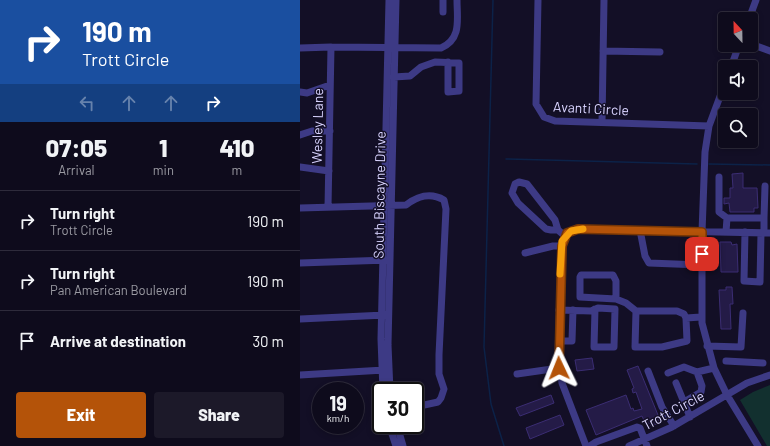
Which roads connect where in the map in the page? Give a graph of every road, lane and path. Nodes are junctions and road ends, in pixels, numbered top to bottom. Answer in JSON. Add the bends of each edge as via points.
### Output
{"nodes":[{"id":1,"x":389,"y":0,"type":"edge"},
{"id":2,"x":396,"y":0,"type":"edge"},
{"id":3,"x":443,"y":0,"type":"edge"},
{"id":4,"x":457,"y":0,"type":"edge"},
{"id":5,"x":538,"y":0,"type":"edge"},
{"id":6,"x":604,"y":0,"type":"edge"},
{"id":7,"x":756,"y":0,"type":"edge"},
{"id":8,"x":443,"y":12,"type":"dead end"},
{"id":9,"x":752,"y":12,"type":"edge"},
{"id":10,"x":331,"y":47,"type":"junction"},
{"id":11,"x":758,"y":47,"type":"edge"},
{"id":12,"x":300,"y":48,"type":"edge"},
{"id":13,"x":391,"y":48,"type":"junction"},
{"id":14,"x":603,"y":51,"type":"junction"},
{"id":15,"x":660,"y":52,"type":"dead end"},
{"id":16,"x":770,"y":52,"type":"edge"},
{"id":17,"x":448,"y":62,"type":"dead end"},
{"id":18,"x":394,"y":77,"type":"junction"},
{"id":19,"x":330,"y":85,"type":"junction"},
{"id":20,"x":300,"y":92,"type":"edge"},
{"id":21,"x":719,"y":100,"type":"edge"},
{"id":22,"x":602,"y":122,"type":"junction"},
{"id":23,"x":709,"y":126,"type":"junction"},
{"id":24,"x":330,"y":130,"type":"junction"},
{"id":25,"x":300,"y":135,"type":"edge"},
{"id":26,"x":300,"y":167,"type":"edge"},
{"id":27,"x":329,"y":170,"type":"junction"},
{"id":28,"x":720,"y":178,"type":"dead end"},
{"id":29,"x":765,"y":186,"type":"dead end"},
{"id":30,"x":388,"y":204,"type":"junction"},
{"id":31,"x":328,"y":207,"type":"junction"},
{"id":32,"x":300,"y":208,"type":"edge"},
{"id":33,"x":727,"y":218,"type":"junction"},
{"id":34,"x":764,"y":218,"type":"junction"},
{"id":35,"x":558,"y":230,"type":"junction"},
{"id":36,"x":640,"y":230,"type":"junction"},
{"id":37,"x":702,"y":232,"type":"junction"},
{"id":38,"x":726,"y":232,"type":"junction"},
{"id":39,"x":746,"y":232,"type":"junction"},
{"id":40,"x":765,"y":233,"type":"edge"},
{"id":41,"x":565,"y":236,"type":"junction"},
{"id":42,"x":562,"y":246,"type":"junction"},
{"id":43,"x":525,"y":253,"type":"dead end"},
{"id":44,"x":386,"y":260,"type":"junction"},
{"id":45,"x":300,"y":263,"type":"edge"},
{"id":46,"x":701,"y":265,"type":"junction"},
{"id":47,"x":616,"y":299,"type":"junction"},
{"id":48,"x":595,"y":309,"type":"junction"},
{"id":49,"x":559,"y":310,"type":"junction"},
{"id":50,"x":573,"y":310,"type":"junction"},
{"id":51,"x":636,"y":311,"type":"junction"},
{"id":52,"x":743,"y":313,"type":"dead end"},
{"id":53,"x":385,"y":315,"type":"junction"},
{"id":54,"x":701,"y":316,"type":"junction"},
{"id":55,"x":686,"y":318,"type":"junction"},
{"id":56,"x":300,"y":319,"type":"edge"},
{"id":57,"x":559,"y":341,"type":"junction"},
{"id":58,"x":707,"y":346,"type":"junction"},
{"id":59,"x":741,"y":347,"type":"junction"},
{"id":60,"x":726,"y":361,"type":"dead end"},
{"id":61,"x":741,"y":362,"type":"junction"},
{"id":62,"x":763,"y":362,"type":"dead end"},
{"id":63,"x":559,"y":368,"type":"junction"},
{"id":64,"x":714,"y":368,"type":"junction"},
{"id":65,"x":385,"y":370,"type":"junction"},
{"id":66,"x":648,"y":371,"type":"dead end"},
{"id":67,"x":697,"y":372,"type":"junction"},
{"id":68,"x":668,"y":373,"type":"dead end"},
{"id":69,"x":300,"y":374,"type":"edge"},
{"id":70,"x":517,"y":374,"type":"dead end"},
{"id":71,"x":770,"y":376,"type":"edge"},
{"id":72,"x":384,"y":382,"type":"edge"},
{"id":73,"x":388,"y":382,"type":"edge"},
{"id":74,"x":676,"y":383,"type":"dead end"},
{"id":75,"x":727,"y":395,"type":"junction"},
{"id":76,"x":684,"y":402,"type":"junction"},
{"id":77,"x":424,"y":405,"type":"edge"},
{"id":78,"x":690,"y":417,"type":"junction"},
{"id":79,"x":674,"y":426,"type":"junction"},
{"id":80,"x":392,"y":434,"type":"edge"},
{"id":81,"x":400,"y":434,"type":"edge"},
{"id":82,"x":646,"y":443,"type":"edge"},
{"id":83,"x":396,"y":446,"type":"edge"},
{"id":84,"x":403,"y":446,"type":"edge"},
{"id":85,"x":586,"y":446,"type":"edge"},
{"id":86,"x":590,"y":446,"type":"edge"},
{"id":87,"x":629,"y":446,"type":"edge"},
{"id":88,"x":758,"y":446,"type":"edge"}],
"edges":[{"from":1,"to":13,"type":"street","name":"South Biscayne Drive"},
{"from":2,"to":13,"type":"street","name":"South Biscayne Drive"},
{"from":3,"to":8,"type":"street"},
{"from":4,"to":13,"type":"street","via":[[458,30],[451,42],[436,48]]},
{"from":5,"to":22,"type":"street","name":"Avanti Circle","via":[[538,109],[544,117],[551,120]]},
{"from":6,"to":14,"type":"street"},
{"from":7,"to":9,"type":"street"},
{"from":10,"to":12,"type":"street"},
{"from":10,"to":13,"type":"street"},
{"from":10,"to":19,"type":"street","name":"Wesley Lane"},
{"from":11,"to":16,"type":"street"},
{"from":13,"to":18,"type":"street","name":"South Biscayne Drive"},
{"from":13,"to":30,"type":"street","name":"South Biscayne Drive"},
{"from":14,"to":15,"type":"street"},
{"from":14,"to":22,"type":"street"},
{"from":17,"to":18,"type":"street","via":[[428,64],[410,76]]},
{"from":18,"to":30,"type":"street","name":"South Biscayne Drive"},
{"from":19,"to":20,"type":"street","via":[[307,93]]},
{"from":19,"to":24,"type":"street","name":"Wesley Lane"},
{"from":21,"to":23,"type":"street"},
{"from":22,"to":23,"type":"street","name":"Avanti Circle"},
{"from":23,"to":37,"type":"street","via":[[704,166]]},
{"from":24,"to":25,"type":"street"},
{"from":24,"to":27,"type":"street","name":"Wesley Lane"},
{"from":26,"to":27,"type":"street"},
{"from":27,"to":31,"type":"street","name":"Wesley Lane"},
{"from":28,"to":33,"type":"street","via":[[719,208],[721,214]]},
{"from":29,"to":34,"type":"street"},
{"from":30,"to":31,"type":"street"},
{"from":30,"to":44,"type":"street","name":"South Biscayne Drive"},
{"from":30,"to":77,"type":"street","via":[[406,205],[418,197],[431,195],[444,200],[446,209],[439,355],[439,374],[444,389],[438,402]]},
{"from":31,"to":32,"type":"street"},
{"from":33,"to":34,"type":"street"},
{"from":33,"to":38,"type":"street"},
{"from":34,"to":40,"type":"street"},
{"from":35,"to":35,"type":"street","via":[[555,220],[528,184],[515,184],[512,193],[518,203],[546,229]]},
{"from":35,"to":41,"type":"street"},
{"from":36,"to":37,"type":"street"},
{"from":36,"to":41,"type":"street","via":[[578,229]]},
{"from":36,"to":46,"type":"street","via":[[645,256],[650,263]]},
{"from":37,"to":38,"type":"street"},
{"from":37,"to":46,"type":"street"},
{"from":38,"to":39,"type":"street"},
{"from":39,"to":40,"type":"street"},
{"from":39,"to":40,"type":"street","via":[[744,281],[760,282]]},
{"from":41,"to":42,"type":"street"},
{"from":42,"to":43,"type":"street"},
{"from":42,"to":49,"type":"street"},
{"from":44,"to":45,"type":"street"},
{"from":44,"to":53,"type":"street","name":"South Biscayne Drive"},
{"from":46,"to":54,"type":"street"},
{"from":47,"to":47,"type":"street","via":[[616,281],[613,275],[581,275],[580,297]]},
{"from":47,"to":51,"type":"street"},
{"from":48,"to":48,"type":"street","via":[[615,309],[614,347],[594,347]]},
{"from":48,"to":50,"type":"street"},
{"from":49,"to":50,"type":"street"},
{"from":49,"to":57,"type":"street"},
{"from":50,"to":57,"type":"street","via":[[572,341]]},
{"from":51,"to":55,"type":"street","via":[[677,311]]},
{"from":51,"to":55,"type":"street","via":[[634,347],[667,347],[687,341]]},
{"from":52,"to":59,"type":"street"},
{"from":53,"to":56,"type":"street"},
{"from":53,"to":65,"type":"street","name":"South Biscayne Drive"},
{"from":54,"to":55,"type":"street"},
{"from":54,"to":58,"type":"street"},
{"from":57,"to":63,"type":"street"},
{"from":58,"to":59,"type":"street"},
{"from":58,"to":64,"type":"street"},
{"from":59,"to":61,"type":"street"},
{"from":60,"to":61,"type":"street"},
{"from":61,"to":62,"type":"street"},
{"from":63,"to":70,"type":"street"},
{"from":63,"to":85,"type":"street","via":[[565,392]]},
{"from":64,"to":67,"type":"street"},
{"from":64,"to":75,"type":"street"},
{"from":65,"to":69,"type":"street"},
{"from":65,"to":72,"type":"street","name":"South Biscayne Drive"},
{"from":65,"to":73,"type":"street","name":"South Biscayne Drive"},
{"from":66,"to":79,"type":"street","via":[[662,407]]},
{"from":67,"to":68,"type":"street","via":[[684,367]]},
{"from":67,"to":76,"type":"street","via":[[702,386],[701,392]]},
{"from":71,"to":75,"type":"street","name":"Trott Circle","via":[[747,383]]},
{"from":74,"to":76,"type":"street"},
{"from":75,"to":78,"type":"street","name":"Trott Circle"},
{"from":75,"to":88,"type":"street"},
{"from":76,"to":78,"type":"street"},
{"from":78,"to":79,"type":"street","name":"Trott Circle"},
{"from":79,"to":82,"type":"street","name":"Trott Circle"},
{"from":80,"to":83,"type":"street"},
{"from":81,"to":84,"type":"street"},
{"from":82,"to":86,"type":"street","via":[[640,428],[637,427]]},
{"from":82,"to":87,"type":"street","name":"Trott Circle"}]}
